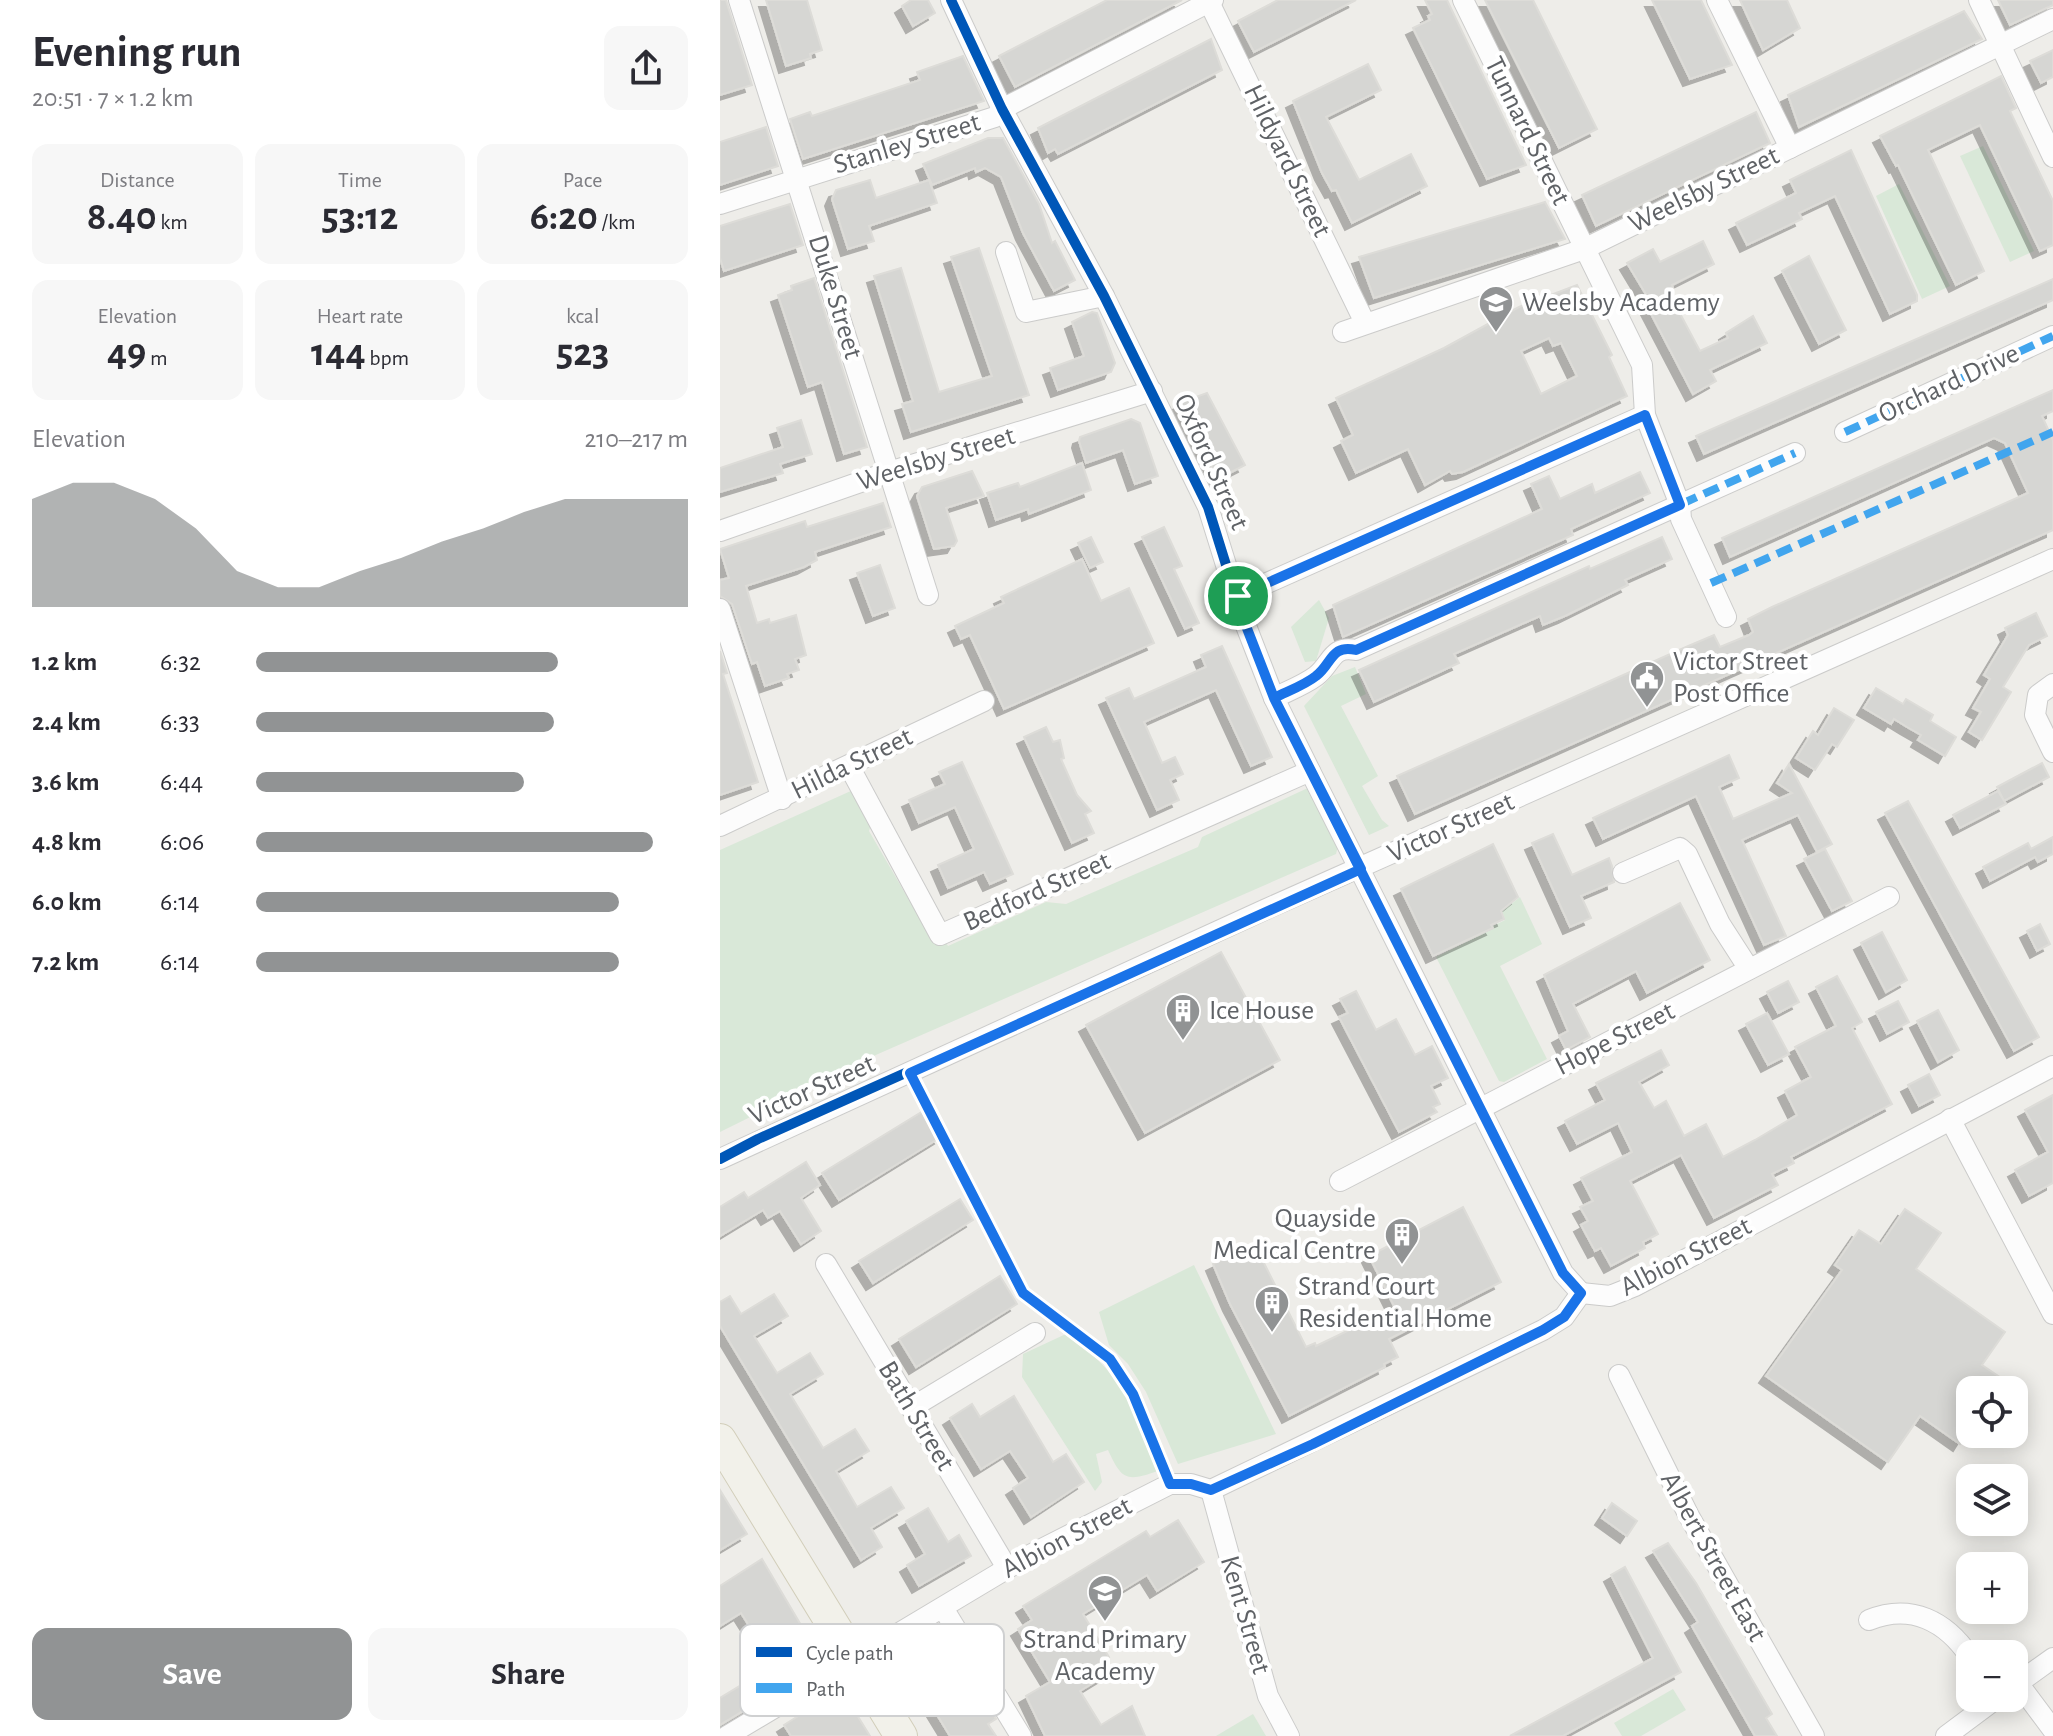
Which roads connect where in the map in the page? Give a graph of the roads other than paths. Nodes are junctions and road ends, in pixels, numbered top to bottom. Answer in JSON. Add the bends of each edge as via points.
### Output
{"nodes":[{"id":1,"x":739,"y":0,"type":"edge"},
{"id":2,"x":951,"y":0,"type":"edge"},
{"id":3,"x":1463,"y":0,"type":"edge"},
{"id":4,"x":1717,"y":0,"type":"edge"},
{"id":5,"x":1979,"y":0,"type":"edge"},
{"id":6,"x":1210,"y":1,"type":"edge"},
{"id":7,"x":2053,"y":19,"type":"edge"},
{"id":8,"x":2000,"y":45,"type":"junction"},
{"id":9,"x":1002,"y":109,"type":"junction"},
{"id":10,"x":1790,"y":148,"type":"junction"},
{"id":11,"x":2053,"y":157,"type":"edge"},
{"id":12,"x":794,"y":180,"type":"junction"},
{"id":13,"x":720,"y":204,"type":"edge"},
{"id":14,"x":1006,"y":252,"type":"dead end"},
{"id":15,"x":1587,"y":255,"type":"junction"},
{"id":16,"x":1104,"y":296,"type":"junction"},
{"id":17,"x":1365,"y":323,"type":"junction"},
{"id":18,"x":1343,"y":332,"type":"dead end"},
{"id":19,"x":2053,"y":336,"type":"edge"},
{"id":20,"x":1152,"y":391,"type":"junction"},
{"id":21,"x":1645,"y":415,"type":"junction"},
{"id":22,"x":1845,"y":432,"type":"dead end"},
{"id":23,"x":1795,"y":453,"type":"dead end"},
{"id":24,"x":889,"y":472,"type":"junction"},
{"id":25,"x":1680,"y":505,"type":"junction"},
{"id":26,"x":720,"y":531,"type":"edge"},
{"id":27,"x":2053,"y":559,"type":"edge"},
{"id":28,"x":928,"y":595,"type":"dead end"},
{"id":29,"x":1238,"y":596,"type":"junction"},
{"id":30,"x":720,"y":609,"type":"edge"},
{"id":31,"x":1726,"y":617,"type":"dead end"},
{"id":32,"x":2053,"y":684,"type":"edge"},
{"id":33,"x":1274,"y":698,"type":"junction"},
{"id":34,"x":984,"y":701,"type":"dead end"},
{"id":35,"x":2053,"y":752,"type":"edge"},
{"id":36,"x":849,"y":766,"type":"junction"},
{"id":37,"x":1310,"y":771,"type":"junction"},
{"id":38,"x":782,"y":799,"type":"junction"},
{"id":39,"x":720,"y":826,"type":"edge"},
{"id":40,"x":1361,"y":869,"type":"junction"},
{"id":41,"x":1623,"y":873,"type":"dead end"},
{"id":42,"x":1889,"y":897,"type":"dead end"},
{"id":43,"x":1749,"y":969,"type":"junction"},
{"id":44,"x":2053,"y":1066,"type":"edge"},
{"id":45,"x":1483,"y":1108,"type":"junction"},
{"id":46,"x":1950,"y":1119,"type":"junction"},
{"id":47,"x":720,"y":1159,"type":"edge"},
{"id":48,"x":1340,"y":1181,"type":"dead end"},
{"id":49,"x":826,"y":1264,"type":"dead end"},
{"id":50,"x":1581,"y":1293,"type":"junction"},
{"id":51,"x":2053,"y":1314,"type":"edge"},
{"id":52,"x":1035,"y":1333,"type":"dead end"},
{"id":53,"x":1619,"y":1375,"type":"dead end"},
{"id":54,"x":911,"y":1408,"type":"junction"},
{"id":55,"x":720,"y":1440,"type":"edge"},
{"id":56,"x":1211,"y":1490,"type":"junction"},
{"id":57,"x":1007,"y":1568,"type":"junction"},
{"id":58,"x":943,"y":1608,"type":"junction"},
{"id":59,"x":1869,"y":1620,"type":"dead end"},
{"id":60,"x":832,"y":1624,"type":"edge"},
{"id":61,"x":915,"y":1624,"type":"edge"},
{"id":62,"x":953,"y":1624,"type":"edge"},
{"id":63,"x":1958,"y":1640,"type":"edge"},
{"id":64,"x":2053,"y":1658,"type":"edge"},
{"id":65,"x":2028,"y":1676,"type":"edge"},
{"id":66,"x":2028,"y":1699,"type":"edge"},
{"id":67,"x":1004,"y":1708,"type":"edge"},
{"id":68,"x":1978,"y":1712,"type":"edge"},
{"id":69,"x":760,"y":1716,"type":"edge"},
{"id":70,"x":889,"y":1716,"type":"edge"},
{"id":71,"x":2053,"y":1730,"type":"edge"},
{"id":72,"x":727,"y":1736,"type":"edge"},
{"id":73,"x":901,"y":1736,"type":"edge"},
{"id":74,"x":1021,"y":1736,"type":"edge"},
{"id":75,"x":1289,"y":1736,"type":"edge"},
{"id":76,"x":1814,"y":1736,"type":"edge"},
{"id":77,"x":1946,"y":1736,"type":"edge"}],
"edges":[{"from":1,"to":12,"type":"street","name":"Duke Street"},
{"from":2,"to":9,"type":"street","name":"Oxford Street"},
{"from":3,"to":15,"type":"street","name":"Tunnard Street"},
{"from":4,"to":10,"type":"street"},
{"from":5,"to":8,"type":"street"},
{"from":6,"to":9,"type":"street","name":"Stanley Street"},
{"from":6,"to":17,"type":"street","name":"Hildyard Street"},
{"from":7,"to":8,"type":"street","name":"Weelsby Street"},
{"from":8,"to":10,"type":"street","name":"Weelsby Street"},
{"from":8,"to":11,"type":"street"},
{"from":9,"to":12,"type":"street","name":"Stanley Street","via":[[995,117]]},
{"from":9,"to":16,"type":"street","name":"Oxford Street"},
{"from":10,"to":15,"type":"street","name":"Weelsby Street"},
{"from":12,"to":13,"type":"street","name":"Stanley Street"},
{"from":12,"to":24,"type":"street","name":"Duke Street"},
{"from":14,"to":16,"type":"street","via":[[1026,312]]},
{"from":15,"to":17,"type":"street","name":"Weelsby Street"},
{"from":15,"to":21,"type":"street","name":"Tunnard Street","via":[[1642,365]]},
{"from":16,"to":20,"type":"street","name":"Oxford Street"},
{"from":17,"to":18,"type":"street","name":"Weelsby Street"},
{"from":19,"to":22,"type":"street","name":"Orchard Drive"},
{"from":20,"to":24,"type":"street","name":"Weelsby Street"},
{"from":20,"to":29,"type":"street","name":"Oxford Street","via":[[1208,507]]},
{"from":21,"to":25,"type":"street","name":"Tunnard Street"},
{"from":21,"to":29,"type":"street"},
{"from":23,"to":25,"type":"street"},
{"from":24,"to":26,"type":"street","name":"Weelsby Street"},
{"from":24,"to":28,"type":"street","name":"Duke Street"},
{"from":25,"to":31,"type":"street","name":"Tunnard Street","via":[[1681,519]]},
{"from":25,"to":33,"type":"street","via":[[1356,650],[1346,647],[1329,656],[1319,675]]},
{"from":27,"to":40,"type":"street","name":"Victor Street"},
{"from":29,"to":33,"type":"street","name":"Oxford Street"},
{"from":30,"to":38,"type":"street"},
{"from":32,"to":35,"type":"street","via":[[2038,695],[2035,715]]},
{"from":33,"to":37,"type":"street","name":"Oxford Street"},
{"from":34,"to":36,"type":"street","name":"Hilda Street"},
{"from":36,"to":37,"type":"street","name":"Bedford Street","via":[[940,935]]},
{"from":36,"to":38,"type":"street","name":"Hilda Street"},
{"from":37,"to":40,"type":"street","name":"Oxford Street"},
{"from":38,"to":39,"type":"street","name":"Hilda Street"},
{"from":40,"to":45,"type":"street","name":"Oxford Street"},
{"from":40,"to":47,"type":"street","name":"Victor Street"},
{"from":41,"to":43,"type":"street","via":[[1680,848]]},
{"from":42,"to":43,"type":"street","name":"Hope Street"},
{"from":43,"to":45,"type":"street","name":"Hope Street"},
{"from":44,"to":46,"type":"street","name":"Albion Street"},
{"from":45,"to":48,"type":"street","name":"Hope Street"},
{"from":45,"to":50,"type":"street","name":"Oxford Street","via":[[1563,1273]]},
{"from":46,"to":50,"type":"street","name":"Albion Street","via":[[1635,1286],[1610,1296]]},
{"from":46,"to":51,"type":"street"},
{"from":49,"to":54,"type":"street","name":"Bath Street"},
{"from":50,"to":56,"type":"street","name":"Albion Street","via":[[1564,1317],[1543,1330]]},
{"from":52,"to":54,"type":"street"},
{"from":53,"to":76,"type":"street","name":"Albert Street East","via":[[1689,1516]]},
{"from":54,"to":57,"type":"street","name":"Bath Street"},
{"from":55,"to":60,"type":"main road"},
{"from":56,"to":57,"type":"street","name":"Albion Street","via":[[1170,1484]]},
{"from":56,"to":75,"type":"street","name":"Kent Street","via":[[1268,1696]]},
{"from":57,"to":58,"type":"street","name":"Albion Street"},
{"from":58,"to":61,"type":"street","name":"Albion Street"},
{"from":58,"to":62,"type":"street"},
{"from":59,"to":63,"type":"street","via":[[1904,1612],[1935,1620]]},
{"from":64,"to":65,"type":"street"},
{"from":66,"to":71,"type":"street"},
{"from":67,"to":74,"type":"street"},
{"from":68,"to":77,"type":"street"},
{"from":69,"to":72,"type":"street","name":"Albion Street"},
{"from":70,"to":73,"type":"main road"}]}
